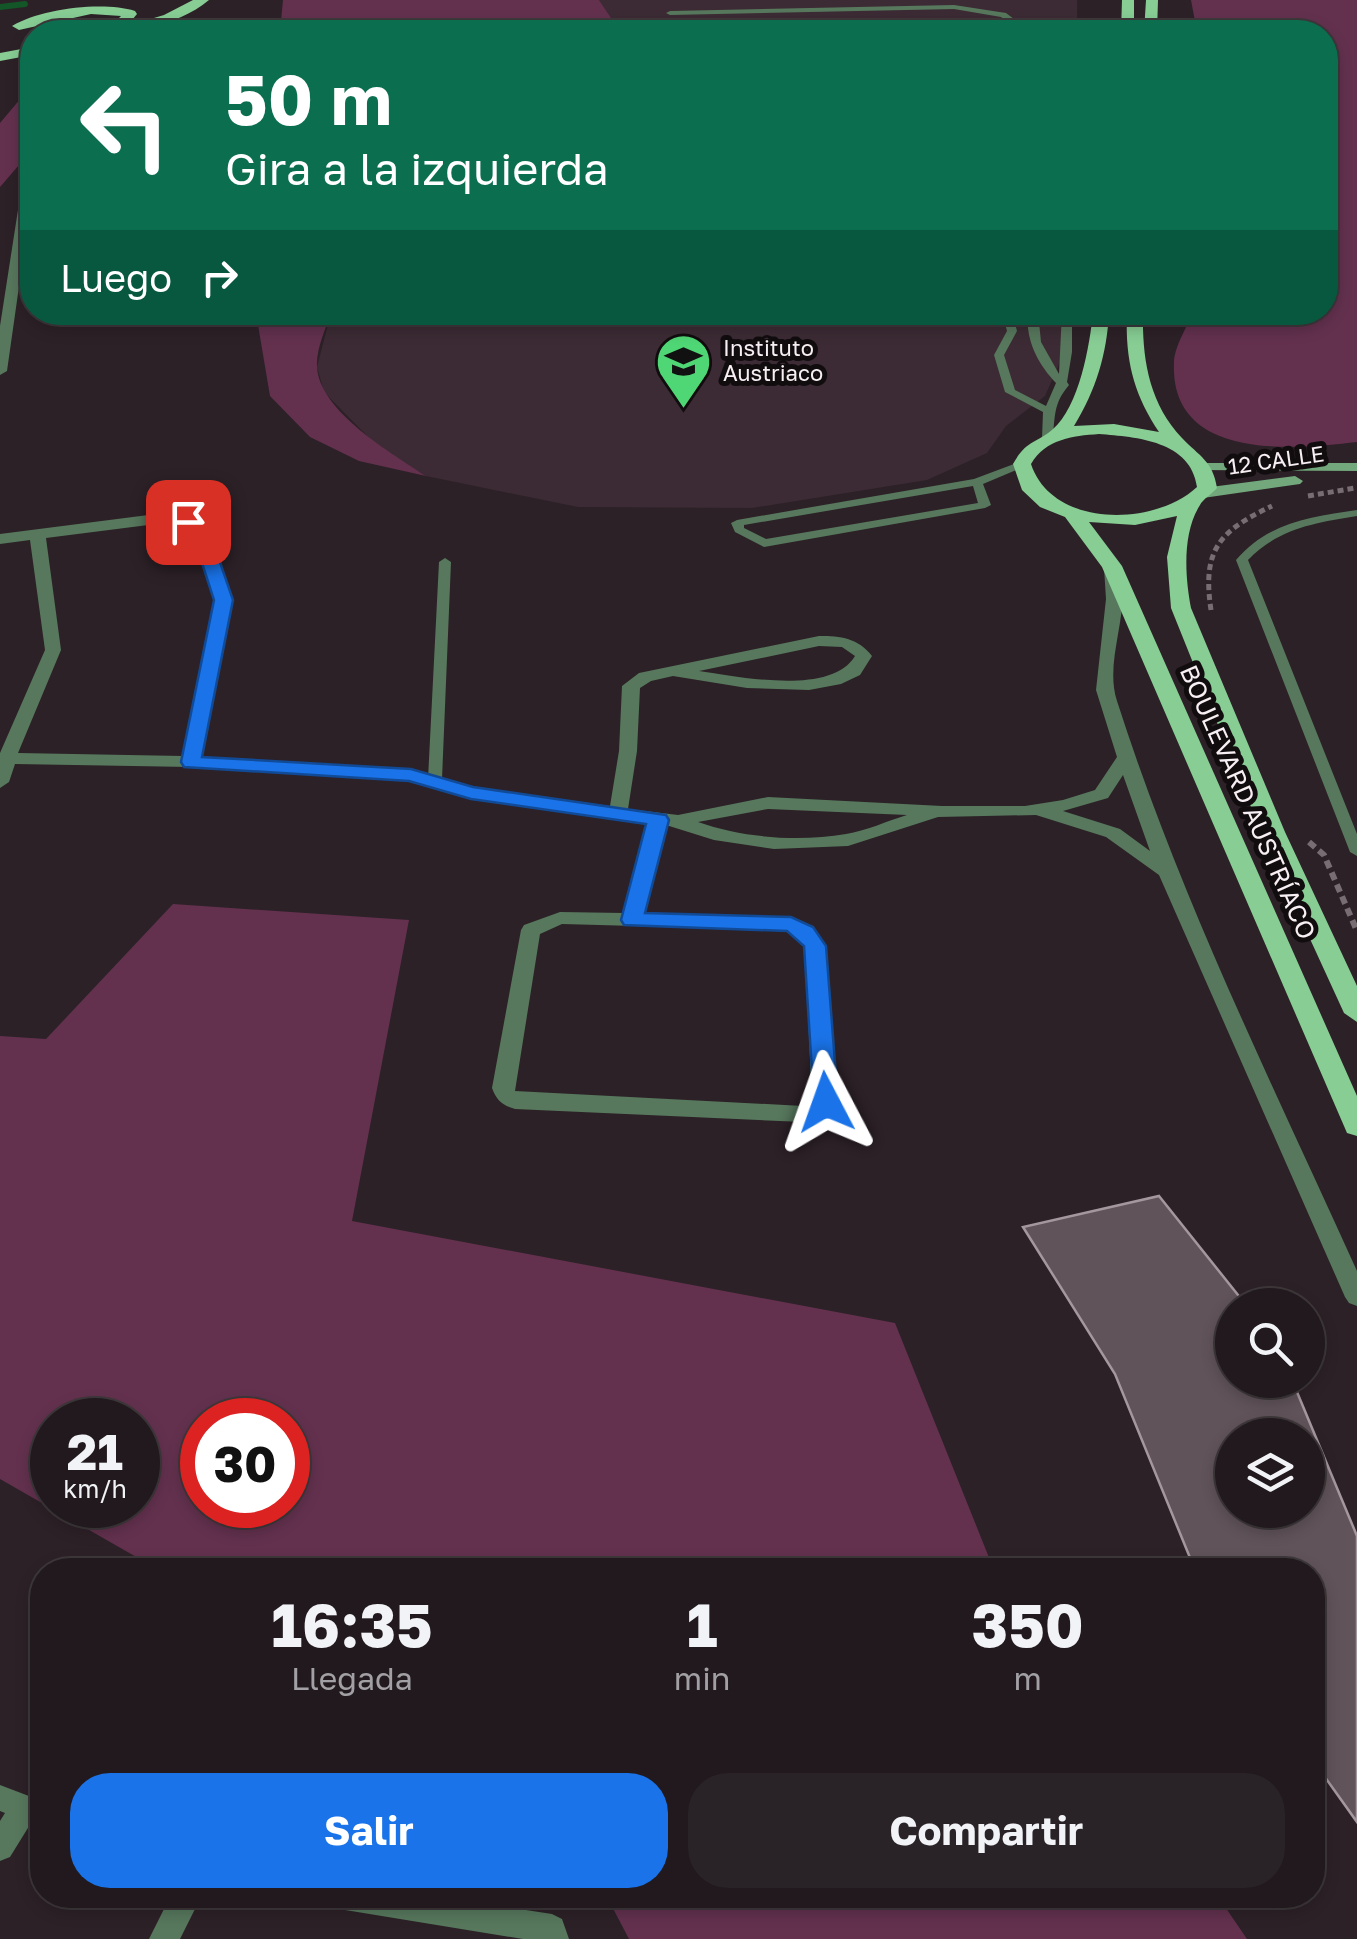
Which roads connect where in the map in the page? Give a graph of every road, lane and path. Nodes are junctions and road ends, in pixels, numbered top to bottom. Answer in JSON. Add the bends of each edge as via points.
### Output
{"nodes":[{"id":1,"x":87,"y":0,"type":"edge"},
{"id":2,"x":204,"y":0,"type":"edge"},
{"id":3,"x":926,"y":4,"type":"edge"},
{"id":4,"x":670,"y":13,"type":"dead end"},
{"id":5,"x":35,"y":20,"type":"edge"},
{"id":6,"x":48,"y":20,"type":"edge"},
{"id":7,"x":124,"y":20,"type":"edge"},
{"id":8,"x":161,"y":20,"type":"edge"},
{"id":9,"x":1009,"y":20,"type":"edge"},
{"id":10,"x":20,"y":26,"type":"edge"},
{"id":11,"x":0,"y":32,"type":"edge"},
{"id":12,"x":20,"y":237,"type":"edge"},
{"id":13,"x":1010,"y":325,"type":"edge"},
{"id":14,"x":1032,"y":325,"type":"edge"},
{"id":15,"x":1068,"y":325,"type":"edge"},
{"id":16,"x":1101,"y":325,"type":"edge"},
{"id":17,"x":1133,"y":325,"type":"edge"},
{"id":18,"x":0,"y":371,"type":"edge"},
{"id":19,"x":1064,"y":385,"type":"junction"},
{"id":20,"x":1048,"y":411,"type":"junction"},
{"id":21,"x":1054,"y":436,"type":"junction"},
{"id":22,"x":1179,"y":447,"type":"junction"},
{"id":23,"x":1022,"y":464,"type":"junction"},
{"id":24,"x":1203,"y":467,"type":"junction"},
{"id":25,"x":1355,"y":467,"type":"edge"},
{"id":26,"x":978,"y":482,"type":"junction"},
{"id":27,"x":1197,"y":500,"type":"junction"},
{"id":28,"x":1071,"y":512,"type":"junction"},
{"id":29,"x":1357,"y":513,"type":"edge"},
{"id":30,"x":37,"y":534,"type":"junction"},
{"id":31,"x":0,"y":538,"type":"edge"},
{"id":32,"x":445,"y":562,"type":"dead end"},
{"id":33,"x":1112,"y":566,"type":"junction"},
{"id":34,"x":673,"y":671,"type":"junction"},
{"id":35,"x":1126,"y":757,"type":"junction"},
{"id":36,"x":4,"y":758,"type":"edge"},
{"id":37,"x":191,"y":762,"type":"junction"},
{"id":38,"x":434,"y":779,"type":"junction"},
{"id":39,"x":0,"y":782,"type":"edge"},
{"id":40,"x":1036,"y":809,"type":"junction"},
{"id":41,"x":939,"y":811,"type":"junction"},
{"id":42,"x":618,"y":812,"type":"junction"},
{"id":43,"x":668,"y":820,"type":"junction"},
{"id":44,"x":1357,"y":852,"type":"edge"},
{"id":45,"x":1168,"y":874,"type":"junction"},
{"id":46,"x":632,"y":920,"type":"junction"},
{"id":47,"x":1357,"y":1013,"type":"edge"},
{"id":48,"x":1357,"y":1126,"type":"edge"},
{"id":49,"x":1357,"y":1297,"type":"edge"},
{"id":50,"x":22,"y":1806,"type":"edge"},
{"id":51,"x":0,"y":1848,"type":"edge"},
{"id":52,"x":180,"y":1908,"type":"edge"},
{"id":53,"x":421,"y":1908,"type":"edge"},
{"id":54,"x":164,"y":1939,"type":"edge"},
{"id":55,"x":554,"y":1939,"type":"edge"}],
"edges":[{"from":1,"to":5,"type":"main road"},
{"from":2,"to":8,"type":"main road"},
{"from":3,"to":4,"type":"lane"},
{"from":3,"to":9,"type":"lane","via":[[987,10]]},
{"from":6,"to":7,"type":"main road","via":[[120,9],[130,14]]},
{"from":10,"to":11,"type":"main road"},
{"from":12,"to":18,"type":"street"},
{"from":13,"to":20,"type":"lane","via":[[999,355],[1010,392]]},
{"from":14,"to":19,"type":"lane","via":[[1045,364]]},
{"from":15,"to":19,"type":"lane"},
{"from":16,"to":21,"type":"main road","via":[[1084,396]]},
{"from":17,"to":22,"type":"main road","via":[[1138,383]]},
{"from":19,"to":20,"type":"lane"},
{"from":20,"to":21,"type":"lane"},
{"from":21,"to":22,"type":"main road","via":[[1113,429]]},
{"from":21,"to":23,"type":"main road","via":[[1028,452]]},
{"from":22,"to":24,"type":"main road"},
{"from":23,"to":26,"type":"lane"},
{"from":23,"to":28,"type":"main road","via":[[1031,488]]},
{"from":24,"to":25,"type":"street","name":"12 CALLE"},
{"from":24,"to":27,"type":"main road","name":"BOULEVARD AUSTRÍACO","via":[[1208,482]]},
{"from":25,"to":27,"type":"street","name":"12 CALLE"},
{"from":26,"to":26,"type":"lane","via":[[888,500],[737,523],[764,543],[864,528],[985,505]]},
{"from":27,"to":28,"type":"main road","via":[[1166,516],[1136,520]]},
{"from":27,"to":47,"type":"main road","name":"BOULEVARD AUSTRÍACO","via":[[1179,537],[1174,576],[1181,608]]},
{"from":28,"to":33,"type":"main road","name":"BOULEVARD AUSTRÍACO"},
{"from":29,"to":44,"type":"lane","via":[[1261,537],[1242,560]]},
{"from":30,"to":31,"type":"street"},
{"from":30,"to":36,"type":"street","via":[[53,650]]},
{"from":30,"to":37,"type":"street","via":[[164,518],[200,530],[224,600]]},
{"from":32,"to":38,"type":"lane"},
{"from":33,"to":35,"type":"street","via":[[1106,690]]},
{"from":33,"to":48,"type":"main road","name":"BOULEVARD AUSTRÍACO"},
{"from":34,"to":34,"type":"street","via":[[819,641],[857,646],[864,656],[857,672],[824,684],[768,685]]},
{"from":34,"to":42,"type":"street","via":[[631,686]]},
{"from":35,"to":40,"type":"street","via":[[1102,794]]},
{"from":35,"to":45,"type":"street"},
{"from":36,"to":37,"type":"street"},
{"from":36,"to":39,"type":"street"},
{"from":37,"to":38,"type":"street"},
{"from":38,"to":42,"type":"street","via":[[471,793]]},
{"from":40,"to":41,"type":"street"},
{"from":40,"to":45,"type":"street","via":[[1114,832]]},
{"from":41,"to":43,"type":"street","via":[[762,803]]},
{"from":41,"to":43,"type":"street","via":[[848,840],[807,844],[742,840]]},
{"from":42,"to":43,"type":"street"},
{"from":43,"to":46,"type":"street"},
{"from":45,"to":49,"type":"street"},
{"from":46,"to":46,"type":"street","via":[[791,924],[806,932],[815,946],[823,1108],[803,1114],[506,1096],[532,930],[560,918]]},
{"from":50,"to":51,"type":"street"},
{"from":52,"to":54,"type":"street"},
{"from":53,"to":55,"type":"street","via":[[552,1929]]}]}
